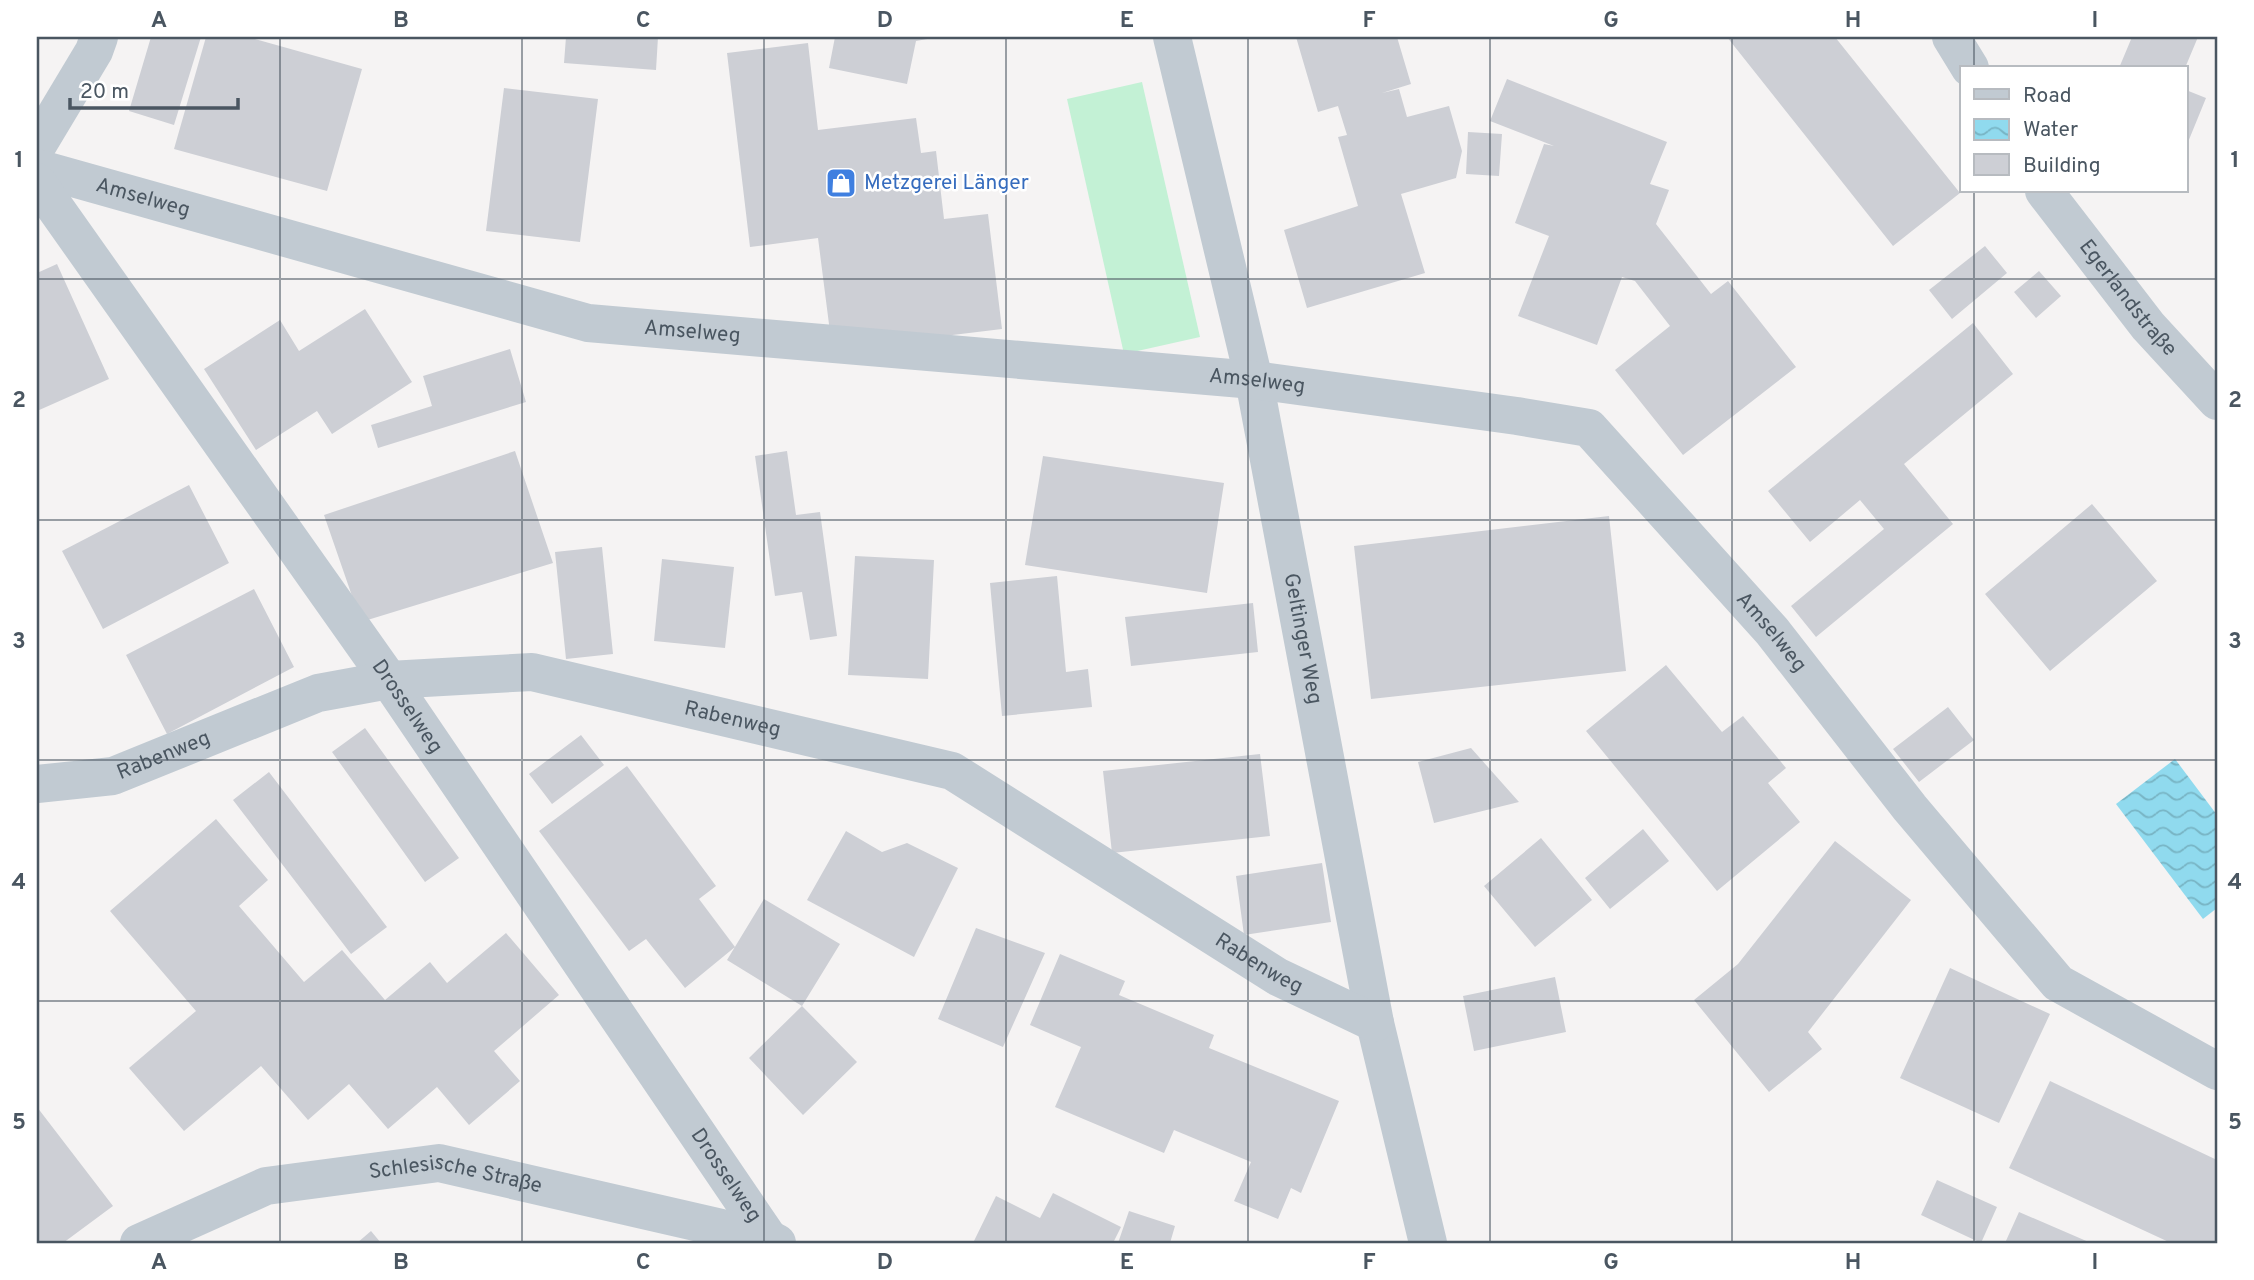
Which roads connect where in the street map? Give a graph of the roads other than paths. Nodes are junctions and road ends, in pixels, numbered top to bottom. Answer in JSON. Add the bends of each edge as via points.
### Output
{"nodes":[{"id":1,"x":99,"y":37,"type":"edge"},
{"id":2,"x":1172,"y":37,"type":"edge"},
{"id":3,"x":1951,"y":37,"type":"edge"},
{"id":4,"x":1969,"y":66,"type":"edge"},
{"id":5,"x":37,"y":146,"type":"edge"},
{"id":6,"x":37,"y":168,"type":"edge"},
{"id":7,"x":37,"y":182,"type":"edge"},
{"id":8,"x":2045,"y":192,"type":"edge"},
{"id":9,"x":1254,"y":380,"type":"junction"},
{"id":10,"x":2217,"y":401,"type":"edge"},
{"id":11,"x":389,"y":680,"type":"junction"},
{"id":12,"x":37,"y":784,"type":"edge"},
{"id":13,"x":1375,"y":1023,"type":"junction"},
{"id":14,"x":2217,"y":1071,"type":"edge"},
{"id":15,"x":773,"y":1241,"type":"edge"},
{"id":16,"x":139,"y":1243,"type":"edge"},
{"id":17,"x":1428,"y":1243,"type":"edge"}],
"edges":[{"from":1,"to":5,"type":"street"},
{"from":2,"to":9,"type":"street","name":"Geltinger Weg"},
{"from":3,"to":4,"type":"street"},
{"from":6,"to":9,"type":"street","name":"Amselweg","via":[[588,323]]},
{"from":7,"to":11,"type":"street","name":"Drosselweg"},
{"from":8,"to":10,"type":"street","name":"Egerlandstraße","via":[[2148,326]]},
{"from":9,"to":13,"type":"street","name":"Geltinger Weg"},
{"from":9,"to":14,"type":"street","name":"Amselweg","via":[[1589,428],[1772,631],[1910,808],[2058,983]]},
{"from":11,"to":12,"type":"street","name":"Rabenweg","via":[[318,693],[113,776]]},
{"from":11,"to":13,"type":"street","name":"Rabenweg","via":[[532,672],[953,771],[1278,977]]},
{"from":11,"to":15,"type":"street","name":"Drosselweg"},
{"from":13,"to":17,"type":"street","name":"Geltinger Weg"},
{"from":15,"to":16,"type":"street","name":"Schlesische Straße","via":[[439,1163],[266,1186]]}]}
